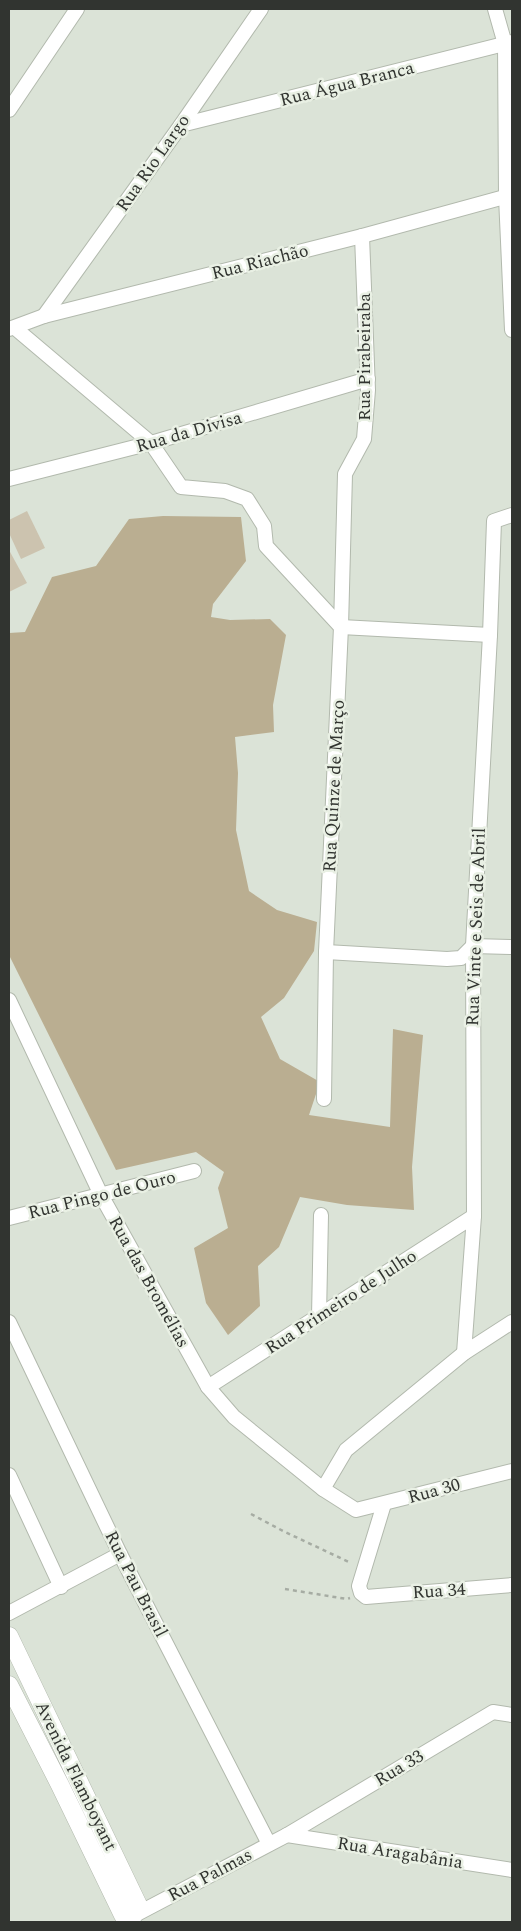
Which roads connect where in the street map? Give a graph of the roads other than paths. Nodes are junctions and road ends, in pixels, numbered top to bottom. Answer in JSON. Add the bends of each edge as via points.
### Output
{"nodes":[{"id":1,"x":260,"y":9,"type":"edge"},
{"id":2,"x":495,"y":9,"type":"edge"},
{"id":3,"x":72,"y":10,"type":"edge"},
{"id":4,"x":509,"y":43,"type":"edge"},
{"id":5,"x":9,"y":110,"type":"edge"},
{"id":6,"x":181,"y":125,"type":"junction"},
{"id":7,"x":509,"y":196,"type":"edge"},
{"id":8,"x":362,"y":236,"type":"junction"},
{"id":9,"x":44,"y":316,"type":"junction"},
{"id":10,"x":12,"y":328,"type":"edge"},
{"id":11,"x":512,"y":330,"type":"edge"},
{"id":12,"x":368,"y":379,"type":"junction"},
{"id":13,"x":151,"y":443,"type":"junction"},
{"id":14,"x":345,"y":474,"type":"joint"},
{"id":15,"x":9,"y":479,"type":"edge"},
{"id":16,"x":512,"y":515,"type":"edge"},
{"id":17,"x":341,"y":627,"type":"junction"},
{"id":18,"x":490,"y":635,"type":"junction"},
{"id":19,"x":473,"y":946,"type":"junction"},
{"id":20,"x":512,"y":947,"type":"edge"},
{"id":21,"x":326,"y":952,"type":"junction"},
{"id":22,"x":9,"y":1000,"type":"edge"},
{"id":23,"x":324,"y":1098,"type":"dead end"},
{"id":24,"x":194,"y":1171,"type":"dead end"},
{"id":25,"x":101,"y":1195,"type":"junction"},
{"id":26,"x":321,"y":1215,"type":"dead end"},
{"id":27,"x":474,"y":1216,"type":"junction"},
{"id":28,"x":9,"y":1218,"type":"edge"},
{"id":29,"x":319,"y":1317,"type":"junction"},
{"id":30,"x":9,"y":1322,"type":"edge"},
{"id":31,"x":512,"y":1322,"type":"edge"},
{"id":32,"x":464,"y":1353,"type":"junction"},
{"id":33,"x":208,"y":1387,"type":"junction"},
{"id":34,"x":512,"y":1471,"type":"edge"},
{"id":35,"x":9,"y":1475,"type":"edge"},
{"id":36,"x":323,"y":1489,"type":"junction"},
{"id":37,"x":384,"y":1504,"type":"junction"},
{"id":38,"x":356,"y":1510,"type":"joint"},
{"id":39,"x":120,"y":1554,"type":"junction"},
{"id":40,"x":512,"y":1586,"type":"edge"},
{"id":41,"x":61,"y":1587,"type":"junction"},
{"id":42,"x":9,"y":1613,"type":"edge"},
{"id":43,"x":9,"y":1636,"type":"edge"},
{"id":44,"x":9,"y":1685,"type":"edge"},
{"id":45,"x":512,"y":1715,"type":"edge"},
{"id":46,"x":287,"y":1835,"type":"junction"},
{"id":47,"x":268,"y":1844,"type":"junction"},
{"id":48,"x":512,"y":1870,"type":"edge"},
{"id":49,"x":134,"y":1919,"type":"edge"}],
"edges":[{"from":1,"to":6,"type":"street","name":"Rua Rio Largo"},
{"from":2,"to":4,"type":"street"},
{"from":3,"to":5,"type":"street"},
{"from":4,"to":6,"type":"street","name":"Rua Água Branca"},
{"from":4,"to":7,"type":"street"},
{"from":6,"to":9,"type":"street","name":"Rua Rio Largo"},
{"from":7,"to":8,"type":"street","name":"Rua Riachão"},
{"from":7,"to":11,"type":"street"},
{"from":8,"to":9,"type":"street","name":"Rua Riachão"},
{"from":8,"to":12,"type":"street","name":"Rua Pirabeiraba"},
{"from":9,"to":10,"type":"street","name":"Rua Riachão"},
{"from":10,"to":13,"type":"street"},
{"from":12,"to":13,"type":"street","name":"Rua da Divisa"},
{"from":12,"to":14,"type":"street","name":"Rua Pirabeiraba","via":[[364,439]]},
{"from":13,"to":15,"type":"street","name":"Rua da Divisa"},
{"from":13,"to":17,"type":"street","via":[[181,487],[225,491],[247,499],[264,526],[266,546]]},
{"from":14,"to":17,"type":"street","name":"Rua Quinze de Março"},
{"from":16,"to":18,"type":"street","name":"Rua Vinte e Seis de Abril","via":[[494,521]]},
{"from":17,"to":18,"type":"street"},
{"from":17,"to":21,"type":"street","name":"Rua Quinze de Março"},
{"from":18,"to":19,"type":"street","name":"Rua Vinte e Seis de Abril"},
{"from":19,"to":20,"type":"street"},
{"from":19,"to":21,"type":"street","via":[[460,958],[447,959]]},
{"from":19,"to":27,"type":"street","name":"Rua Vinte e Seis de Abril"},
{"from":21,"to":23,"type":"street","name":"Rua Quinze de Março"},
{"from":22,"to":25,"type":"street","name":"Rua das Bromélias"},
{"from":24,"to":25,"type":"street","name":"Rua Pingo de Ouro"},
{"from":25,"to":28,"type":"street","name":"Rua Pingo de Ouro"},
{"from":25,"to":33,"type":"street","name":"Rua das Bromélias"},
{"from":26,"to":29,"type":"street"},
{"from":27,"to":29,"type":"street","name":"Rua Primeiro de Julho"},
{"from":27,"to":32,"type":"street","name":"Rua Vinte e Seis de Abril"},
{"from":29,"to":33,"type":"street","name":"Rua Primeiro de Julho"},
{"from":30,"to":39,"type":"street","name":"Rua Pau Brasil"},
{"from":31,"to":32,"type":"street"},
{"from":32,"to":36,"type":"street","via":[[346,1450]]},
{"from":33,"to":36,"type":"street","name":"Rua das Bromélias","via":[[234,1417]]},
{"from":34,"to":37,"type":"street","name":"Rua 30"},
{"from":35,"to":41,"type":"street"},
{"from":36,"to":38,"type":"street","name":"Rua das Bromélias"},
{"from":37,"to":38,"type":"street","name":"Rua 30"},
{"from":37,"to":40,"type":"street","name":"Rua 34","via":[[359,1586],[363,1595]]},
{"from":39,"to":41,"type":"street"},
{"from":39,"to":47,"type":"street","name":"Rua Pau Brasil"},
{"from":41,"to":42,"type":"street"},
{"from":43,"to":49,"type":"street","name":"Avenida Flamboyant","via":[[138,1905]]},
{"from":44,"to":49,"type":"street","name":"Avenida Flamboyant","via":[[123,1915]]},
{"from":45,"to":46,"type":"street","name":"Rua 33","via":[[493,1712]]},
{"from":46,"to":47,"type":"street","name":"Rua Palmas"},
{"from":46,"to":48,"type":"street","name":"Rua Aragabânia"},
{"from":47,"to":49,"type":"street","name":"Rua Palmas"}]}
